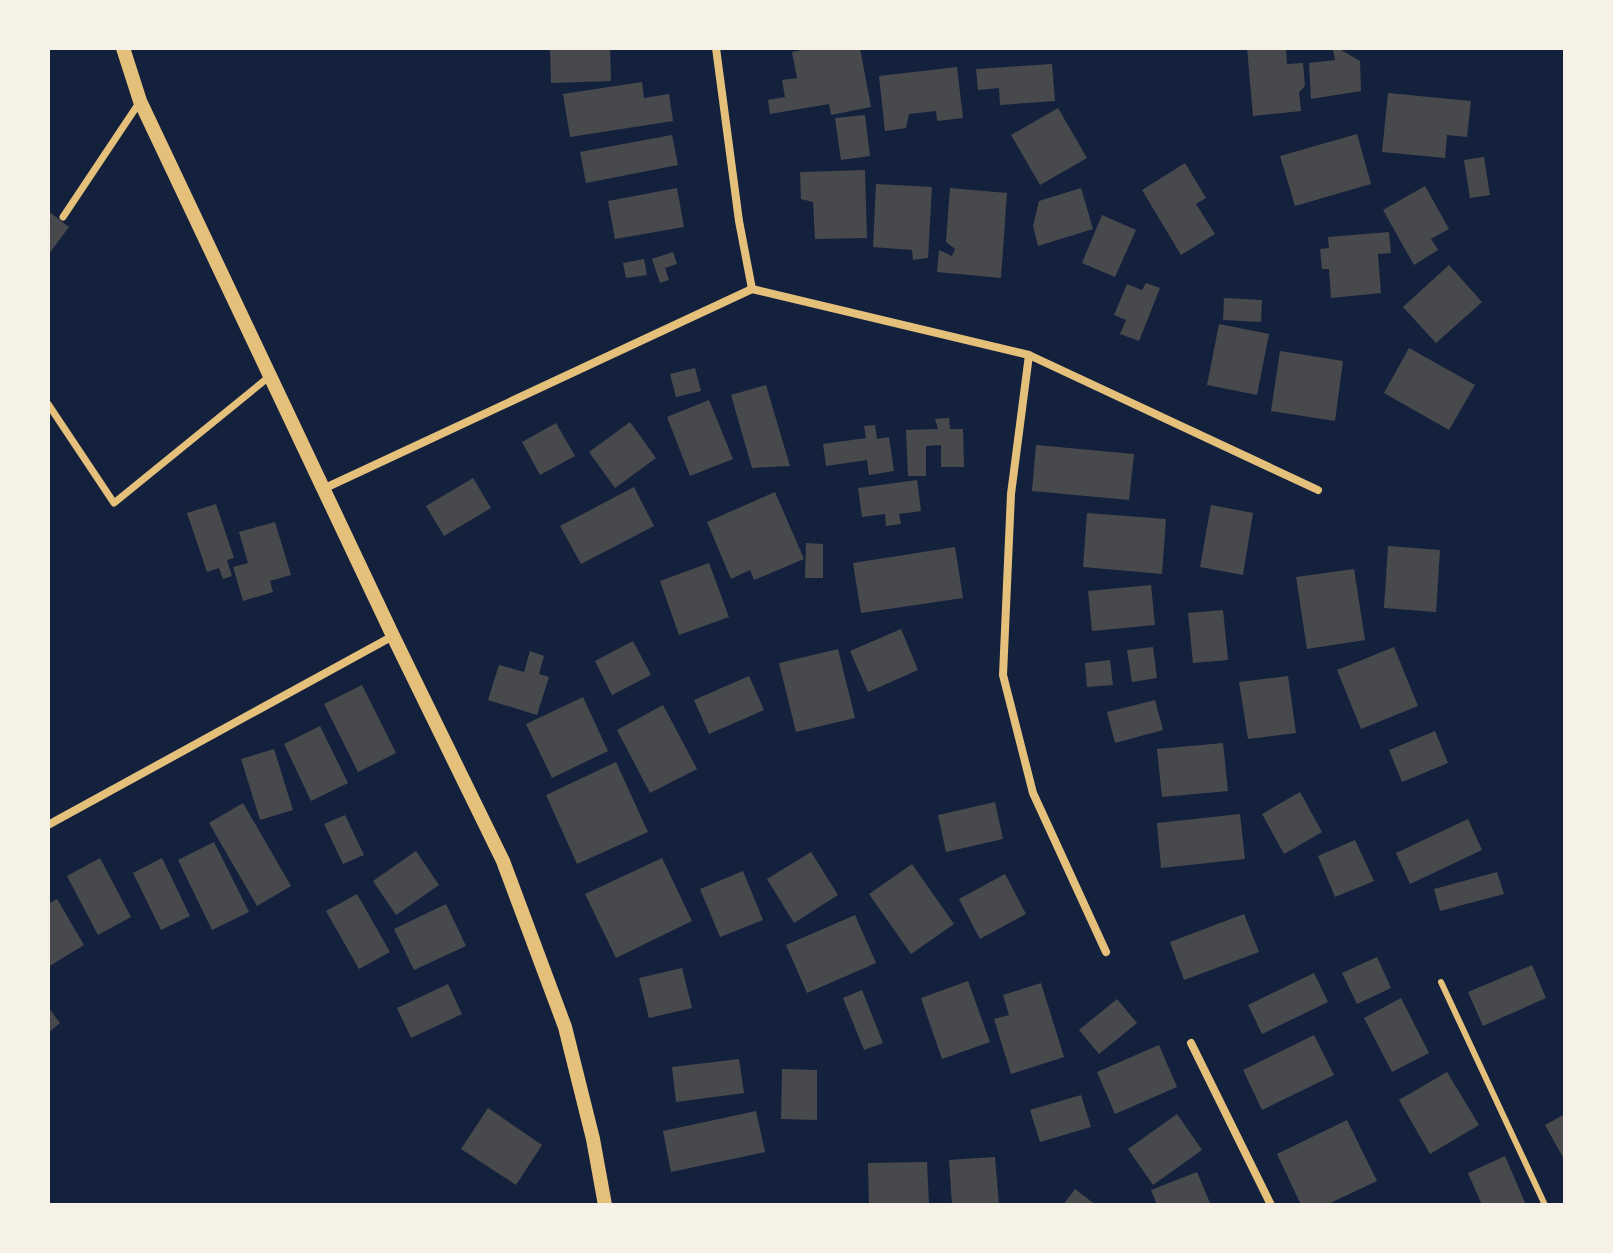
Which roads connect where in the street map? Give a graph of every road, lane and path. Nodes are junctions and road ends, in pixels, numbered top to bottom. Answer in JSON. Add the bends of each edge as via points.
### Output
{"nodes":[{"id":1,"x":123,"y":48,"type":"edge"},
{"id":2,"x":716,"y":48,"type":"edge"},
{"id":3,"x":140,"y":101,"type":"junction"},
{"id":4,"x":63,"y":217,"type":"dead end"},
{"id":5,"x":752,"y":289,"type":"junction"},
{"id":6,"x":1029,"y":355,"type":"junction"},
{"id":7,"x":270,"y":376,"type":"junction"},
{"id":8,"x":48,"y":404,"type":"edge"},
{"id":9,"x":323,"y":489,"type":"junction"},
{"id":10,"x":1318,"y":490,"type":"dead end"},
{"id":11,"x":393,"y":636,"type":"junction"},
{"id":12,"x":48,"y":825,"type":"edge"},
{"id":13,"x":1106,"y":952,"type":"dead end"},
{"id":14,"x":1441,"y":982,"type":"dead end"},
{"id":15,"x":1191,"y":1043,"type":"dead end"},
{"id":16,"x":605,"y":1205,"type":"edge"},
{"id":17,"x":1271,"y":1205,"type":"edge"},
{"id":18,"x":1545,"y":1205,"type":"edge"}],
"edges":[{"from":1,"to":3,"type":"street"},
{"from":2,"to":5,"type":"street"},
{"from":3,"to":4,"type":"street"},
{"from":3,"to":7,"type":"street"},
{"from":5,"to":6,"type":"street"},
{"from":5,"to":9,"type":"street"},
{"from":6,"to":10,"type":"street"},
{"from":6,"to":13,"type":"street","via":[[1011,494],[1003,675],[1033,793]]},
{"from":7,"to":8,"type":"street","via":[[114,503]]},
{"from":7,"to":9,"type":"street"},
{"from":9,"to":11,"type":"street"},
{"from":11,"to":12,"type":"street"},
{"from":11,"to":16,"type":"street","via":[[503,861],[529,930],[565,1027]]},
{"from":14,"to":18,"type":"lane"},
{"from":15,"to":17,"type":"street"}]}
